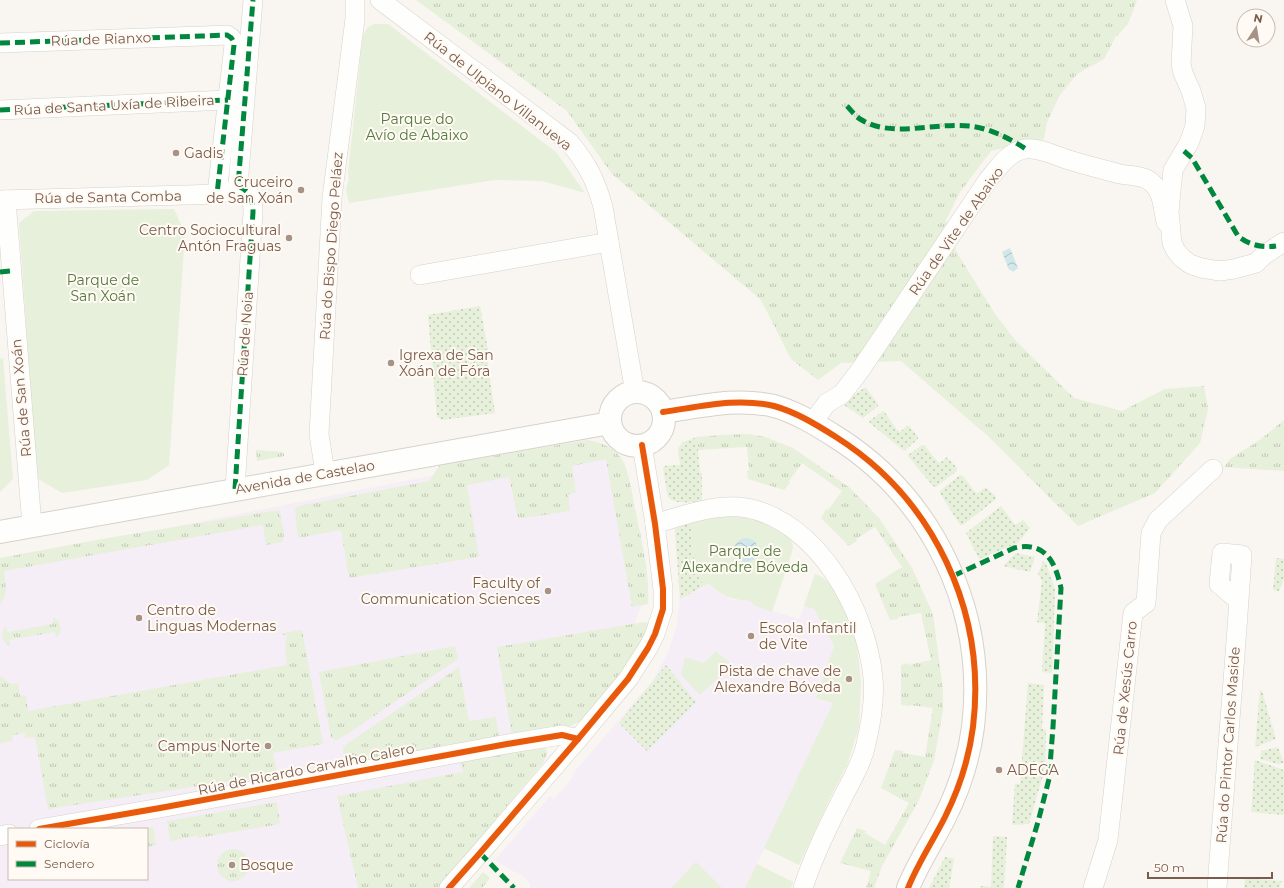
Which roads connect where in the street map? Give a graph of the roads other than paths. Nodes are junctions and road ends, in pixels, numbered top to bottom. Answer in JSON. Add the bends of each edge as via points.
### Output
{"nodes":[{"id":1,"x":253,"y":0,"type":"edge"},
{"id":2,"x":356,"y":0,"type":"edge"},
{"id":3,"x":1175,"y":0,"type":"edge"},
{"id":4,"x":387,"y":5,"type":"edge"},
{"id":5,"x":355,"y":19,"type":"junction"},
{"id":6,"x":0,"y":43,"type":"edge"},
{"id":7,"x":228,"y":100,"type":"junction"},
{"id":8,"x":0,"y":110,"type":"edge"},
{"id":9,"x":238,"y":186,"type":"junction"},
{"id":10,"x":217,"y":194,"type":"junction"},
{"id":11,"x":3,"y":200,"type":"edge"},
{"id":12,"x":1170,"y":224,"type":"junction"},
{"id":13,"x":609,"y":242,"type":"junction"},
{"id":14,"x":1284,"y":242,"type":"edge"},
{"id":15,"x":6,"y":271,"type":"edge"},
{"id":16,"x":420,"y":275,"type":"dead end"},
{"id":17,"x":634,"y":393,"type":"junction"},
{"id":18,"x":663,"y":412,"type":"junction"},
{"id":19,"x":610,"y":423,"type":"junction"},
{"id":20,"x":812,"y":423,"type":"junction"},
{"id":21,"x":642,"y":445,"type":"junction"},
{"id":22,"x":1213,"y":469,"type":"dead end"},
{"id":23,"x":325,"y":473,"type":"junction"},
{"id":24,"x":235,"y":489,"type":"junction"},
{"id":25,"x":655,"y":524,"type":"junction"},
{"id":26,"x":32,"y":526,"type":"junction"},
{"id":27,"x":0,"y":532,"type":"edge"},
{"id":28,"x":1239,"y":601,"type":"dead end"},
{"id":29,"x":578,"y":739,"type":"junction"},
{"id":30,"x":45,"y":828,"type":"edge"},
{"id":31,"x":449,"y":888,"type":"edge"},
{"id":32,"x":803,"y":888,"type":"edge"},
{"id":33,"x":908,"y":888,"type":"edge"},
{"id":34,"x":1093,"y":888,"type":"edge"},
{"id":35,"x":1217,"y":888,"type":"edge"}],
"edges":[{"from":1,"to":9,"type":"street"},
{"from":2,"to":5,"type":"street","name":"Rúa do Bispo Diego Peláez"},
{"from":3,"to":12,"type":"street","name":"Rúa de Vite de Abaixo","via":[[1183,26],[1181,64],[1196,108],[1195,126],[1189,143],[1173,170]]},
{"from":4,"to":5,"type":"street"},
{"from":4,"to":13,"type":"street","name":"Rúa de Ulpiano Villanueva","via":[[569,142],[587,165],[594,180],[603,207]]},
{"from":5,"to":23,"type":"street","name":"Rúa do Bispo Diego Peláez","via":[[332,198],[319,434]]},
{"from":6,"to":7,"type":"street","name":"Rúa de Rianxo","via":[[227,35],[234,42]]},
{"from":7,"to":8,"type":"street","name":"Rúa de Santa Uxía de Ribeira"},
{"from":7,"to":10,"type":"street"},
{"from":9,"to":10,"type":"street"},
{"from":9,"to":24,"type":"street","name":"Rúa de Noia","via":[[250,193],[253,212]]},
{"from":10,"to":11,"type":"street","name":"Rúa de Santa Comba"},
{"from":11,"to":15,"type":"street","name":"Rúa de San Xoán"},
{"from":12,"to":14,"type":"street","name":"Rúa de Vite de Abaixo","via":[[1172,243],[1176,251],[1190,264],[1220,271],[1256,263]]},
{"from":12,"to":20,"type":"street","name":"Rúa de Vite de Abaixo","via":[[1166,222],[1158,190],[1146,178],[1127,176],[1038,150],[1026,149],[1009,156],[988,180],[880,343],[842,394],[827,403]]},
{"from":13,"to":16,"type":"street"},
{"from":13,"to":17,"type":"street","name":"Rúa de Ulpiano Villanueva"},
{"from":15,"to":26,"type":"street","name":"Rúa de San Xoán"},
{"from":17,"to":18,"type":"street","via":[[642,393],[655,400]]},
{"from":17,"to":19,"type":"street","via":[[626,394],[613,406]]},
{"from":18,"to":20,"type":"street","via":[[751,403],[774,406]]},
{"from":18,"to":21,"type":"street","via":[[664,421],[657,437]]},
{"from":19,"to":21,"type":"street","via":[[619,439],[630,444]]},
{"from":19,"to":23,"type":"street","name":"Avenida de Castelao"},
{"from":20,"to":33,"type":"street","via":[[877,468],[921,518],[947,561],[969,630],[975,693],[973,728],[967,757],[950,807]]},
{"from":21,"to":25,"type":"street"},
{"from":22,"to":34,"type":"street","name":"Rúa de Xesús Carro","via":[[1158,520],[1151,533],[1146,603],[1133,613],[1108,840]]},
{"from":23,"to":24,"type":"street","name":"Avenida de Castelao"},
{"from":24,"to":26,"type":"street","name":"Avenida de Castelao"},
{"from":25,"to":29,"type":"street","via":[[663,609],[655,634],[628,679]]},
{"from":25,"to":32,"type":"street","via":[[713,508],[746,508],[762,512],[794,530],[814,549],[836,574],[855,608],[866,639],[873,678],[872,713],[860,762],[818,848]]},
{"from":26,"to":27,"type":"street","name":"Avenida de Castelao"},
{"from":28,"to":35,"type":"street","name":"Rúa do Pintor Carlos Maside"},
{"from":29,"to":30,"type":"street","name":"Rúa de Ricardo Carvalho Calero","via":[[562,735],[507,744]]},
{"from":29,"to":31,"type":"street"}]}
